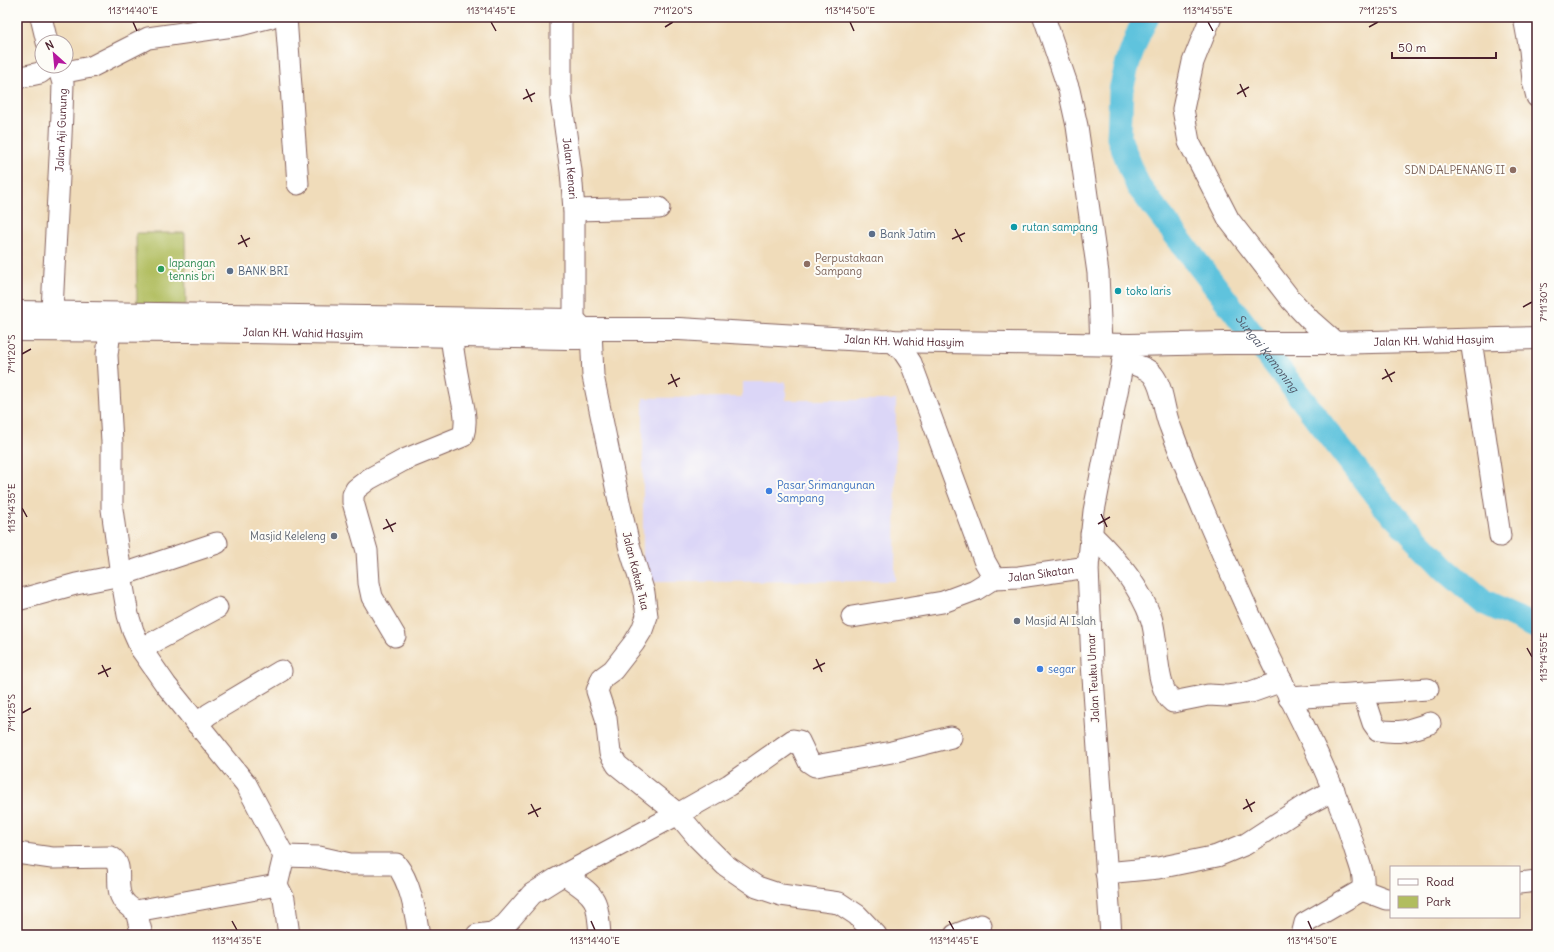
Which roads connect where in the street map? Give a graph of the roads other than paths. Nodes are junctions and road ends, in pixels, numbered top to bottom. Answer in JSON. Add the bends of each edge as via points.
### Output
{"nodes":[{"id":1,"x":41,"y":17,"type":"edge"},
{"id":2,"x":272,"y":17,"type":"edge"},
{"id":3,"x":286,"y":17,"type":"edge"},
{"id":4,"x":561,"y":17,"type":"edge"},
{"id":5,"x":1044,"y":17,"type":"edge"},
{"id":6,"x":1211,"y":17,"type":"edge"},
{"id":7,"x":1524,"y":17,"type":"edge"},
{"id":8,"x":45,"y":34,"type":"edge"},
{"id":9,"x":1534,"y":49,"type":"edge"},
{"id":10,"x":74,"y":67,"type":"edge"},
{"id":11,"x":40,"y":74,"type":"edge"},
{"id":12,"x":58,"y":74,"type":"edge"},
{"id":13,"x":17,"y":78,"type":"edge"},
{"id":14,"x":1537,"y":97,"type":"edge"},
{"id":15,"x":298,"y":184,"type":"dead end"},
{"id":16,"x":659,"y":208,"type":"dead end"},
{"id":17,"x":574,"y":210,"type":"junction"},
{"id":18,"x":17,"y":312,"type":"edge"},
{"id":19,"x":52,"y":313,"type":"junction"},
{"id":20,"x":189,"y":323,"type":"junction"},
{"id":21,"x":583,"y":326,"type":"junction"},
{"id":22,"x":451,"y":327,"type":"junction"},
{"id":23,"x":17,"y":330,"type":"edge"},
{"id":24,"x":110,"y":331,"type":"junction"},
{"id":25,"x":1537,"y":338,"type":"edge"},
{"id":26,"x":891,"y":340,"type":"junction"},
{"id":27,"x":1471,"y":340,"type":"junction"},
{"id":28,"x":932,"y":341,"type":"junction"},
{"id":29,"x":1333,"y":343,"type":"junction"},
{"id":30,"x":1101,"y":344,"type":"junction"},
{"id":31,"x":1126,"y":353,"type":"junction"},
{"id":32,"x":911,"y":363,"type":"junction"},
{"id":33,"x":1091,"y":534,"type":"junction"},
{"id":34,"x":1500,"y":536,"type":"dead end"},
{"id":35,"x":217,"y":543,"type":"dead end"},
{"id":36,"x":1088,"y":567,"type":"junction"},
{"id":37,"x":121,"y":575,"type":"junction"},
{"id":38,"x":994,"y":578,"type":"junction"},
{"id":39,"x":18,"y":600,"type":"dead end"},
{"id":40,"x":217,"y":608,"type":"dead end"},
{"id":41,"x":852,"y":617,"type":"dead end"},
{"id":42,"x":395,"y":636,"type":"dead end"},
{"id":43,"x":141,"y":649,"type":"junction"},
{"id":44,"x":281,"y":670,"type":"dead end"},
{"id":45,"x":1286,"y":689,"type":"junction"},
{"id":46,"x":1428,"y":689,"type":"dead end"},
{"id":47,"x":1363,"y":693,"type":"junction"},
{"id":48,"x":1430,"y":723,"type":"dead end"},
{"id":49,"x":197,"y":724,"type":"junction"},
{"id":50,"x":951,"y":737,"type":"dead end"},
{"id":51,"x":1334,"y":790,"type":"junction"},
{"id":52,"x":678,"y":814,"type":"junction"},
{"id":53,"x":17,"y":852,"type":"edge"},
{"id":54,"x":284,"y":856,"type":"junction"},
{"id":55,"x":1106,"y":873,"type":"junction"},
{"id":56,"x":565,"y":876,"type":"junction"},
{"id":57,"x":1537,"y":881,"type":"edge"},
{"id":58,"x":1520,"y":883,"type":"edge"},
{"id":59,"x":277,"y":885,"type":"junction"},
{"id":60,"x":1362,"y":890,"type":"junction"},
{"id":61,"x":1390,"y":899,"type":"edge"},
{"id":62,"x":136,"y":911,"type":"junction"},
{"id":63,"x":981,"y":925,"type":"dead end"},
{"id":64,"x":142,"y":935,"type":"edge"},
{"id":65,"x":289,"y":935,"type":"edge"},
{"id":66,"x":419,"y":935,"type":"edge"},
{"id":67,"x":477,"y":935,"type":"edge"},
{"id":68,"x":600,"y":935,"type":"edge"},
{"id":69,"x":876,"y":935,"type":"edge"},
{"id":70,"x":955,"y":935,"type":"edge"},
{"id":71,"x":1111,"y":935,"type":"edge"},
{"id":72,"x":1302,"y":935,"type":"edge"}],
"edges":[{"from":1,"to":8,"type":"street"},
{"from":2,"to":10,"type":"street","name":"Jalan Aji Gunung","via":[[240,25],[148,38],[91,67]]},
{"from":3,"to":15,"type":"street"},
{"from":4,"to":17,"type":"street","name":"Jalan Kenari","via":[[560,98],[572,171]]},
{"from":5,"to":30,"type":"street","via":[[1068,90],[1076,126],[1098,273]]},
{"from":6,"to":29,"type":"street","via":[[1193,62],[1183,109],[1189,142],[1229,220],[1291,300]]},
{"from":7,"to":9,"type":"street"},
{"from":9,"to":14,"type":"street","via":[[1533,81]]},
{"from":11,"to":13,"type":"street"},
{"from":12,"to":19,"type":"street","name":"Jalan Aji Gunung","via":[[63,83]]},
{"from":16,"to":17,"type":"street"},
{"from":17,"to":21,"type":"street","name":"Jalan Kenari"},
{"from":18,"to":19,"type":"highway","name":"Jalan KH. Wahid Hasyim"},
{"from":19,"to":20,"type":"highway","name":"Jalan KH. Wahid Hasyim"},
{"from":20,"to":22,"type":"highway","name":"Jalan KH. Wahid Hasyim"},
{"from":20,"to":24,"type":"highway","name":"Jalan KH. Wahid Hasyim"},
{"from":21,"to":22,"type":"highway","name":"Jalan KH. Wahid Hasyim"},
{"from":21,"to":26,"type":"highway","name":"Jalan KH. Wahid Hasyim"},
{"from":21,"to":52,"type":"street","name":"Jalan Kakak Tua","via":[[620,506],[644,593],[647,616],[634,643],[613,670],[602,678],[597,691],[606,718],[610,753],[617,765]]},
{"from":22,"to":42,"type":"street","via":[[466,427],[462,436],[387,469],[356,489],[353,495],[367,551],[372,597]]},
{"from":23,"to":24,"type":"highway","name":"Jalan KH. Wahid Hasyim"},
{"from":24,"to":37,"type":"street","via":[[107,355],[112,442],[112,509]]},
{"from":25,"to":27,"type":"highway","name":"Jalan KH. Wahid Hasyim"},
{"from":26,"to":28,"type":"highway","name":"Jalan KH. Wahid Hasyim"},
{"from":26,"to":32,"type":"street"},
{"from":27,"to":29,"type":"highway","name":"Jalan KH. Wahid Hasyim"},
{"from":27,"to":34,"type":"street"},
{"from":28,"to":30,"type":"highway","name":"Jalan KH. Wahid Hasyim"},
{"from":28,"to":32,"type":"street","via":[[916,351]]},
{"from":29,"to":31,"type":"highway","name":"Jalan KH. Wahid Hasyim","via":[[1225,343]]},
{"from":30,"to":31,"type":"highway","name":"Jalan KH. Wahid Hasyim"},
{"from":31,"to":33,"type":"street","name":"Jalan Teuku Umar"},
{"from":31,"to":45,"type":"street","via":[[1152,374],[1159,384],[1169,424],[1200,503],[1258,635]]},
{"from":32,"to":38,"type":"street","via":[[984,560]]},
{"from":33,"to":36,"type":"street","name":"Jalan Teuku Umar"},
{"from":33,"to":45,"type":"street","via":[[1133,582],[1152,619],[1162,682],[1168,698],[1173,702],[1208,695],[1227,696]]},
{"from":35,"to":37,"type":"street"},
{"from":36,"to":38,"type":"street","name":"Jalan Sikatan"},
{"from":36,"to":55,"type":"street","name":"Jalan Teuku Umar"},
{"from":37,"to":39,"type":"street"},
{"from":37,"to":43,"type":"street","via":[[128,615]]},
{"from":38,"to":41,"type":"street","via":[[975,590],[943,602]]},
{"from":40,"to":43,"type":"street"},
{"from":43,"to":49,"type":"street","via":[[166,686]]},
{"from":44,"to":49,"type":"street"},
{"from":45,"to":47,"type":"street"},
{"from":45,"to":51,"type":"street"},
{"from":46,"to":47,"type":"street"},
{"from":47,"to":48,"type":"street","via":[[1372,723],[1378,730],[1403,732]]},
{"from":49,"to":54,"type":"street","via":[[246,784]]},
{"from":50,"to":52,"type":"street","via":[[892,752],[815,766],[809,762],[799,741],[793,740],[729,785]]},
{"from":51,"to":55,"type":"street","via":[[1304,806],[1246,844],[1216,856],[1158,868]]},
{"from":51,"to":60,"type":"street","via":[[1360,866],[1364,882]]},
{"from":52,"to":56,"type":"street"},
{"from":52,"to":69,"type":"street","name":"Jalan Kakak Tua","via":[[725,865],[757,887],[781,895],[839,903],[857,914]]},
{"from":53,"to":62,"type":"street","via":[[52,858],[115,859],[122,902]]},
{"from":54,"to":59,"type":"street"},
{"from":54,"to":66,"type":"street","via":[[319,856],[350,864],[396,864],[402,872],[414,908]]},
{"from":55,"to":71,"type":"street","name":"Jalan Teuku Umar"},
{"from":56,"to":67,"type":"street","via":[[532,894],[505,925],[492,933]]},
{"from":56,"to":68,"type":"street","via":[[590,893],[596,901]]},
{"from":57,"to":58,"type":"street"},
{"from":59,"to":62,"type":"street"},
{"from":59,"to":65,"type":"street","via":[[284,899]]},
{"from":60,"to":61,"type":"street"},
{"from":60,"to":72,"type":"street","via":[[1305,923]]},
{"from":62,"to":64,"type":"street"},
{"from":63,"to":70,"type":"street"}]}
